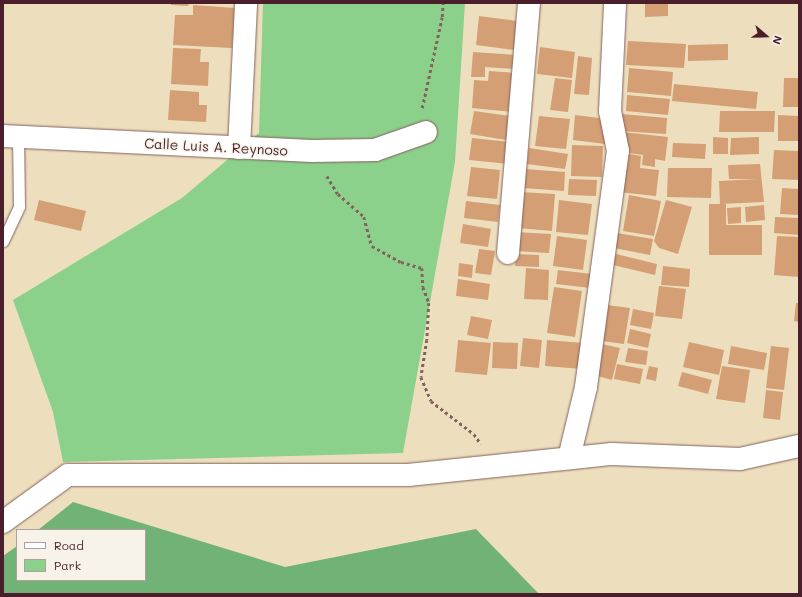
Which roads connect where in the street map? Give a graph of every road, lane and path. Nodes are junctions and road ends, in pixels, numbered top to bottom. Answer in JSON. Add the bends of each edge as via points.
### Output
{"nodes":[{"id":1,"x":246,"y":3,"type":"edge"},
{"id":2,"x":443,"y":3,"type":"edge"},
{"id":3,"x":529,"y":3,"type":"edge"},
{"id":4,"x":615,"y":3,"type":"edge"},
{"id":5,"x":426,"y":132,"type":"joint"},
{"id":6,"x":10,"y":136,"type":"edge"},
{"id":7,"x":239,"y":148,"type":"junction"},
{"id":8,"x":312,"y":151,"type":"junction"},
{"id":9,"x":3,"y":241,"type":"edge"},
{"id":10,"x":508,"y":253,"type":"dead end"},
{"id":11,"x":799,"y":446,"type":"edge"},
{"id":12,"x":569,"y":458,"type":"junction"},
{"id":13,"x":497,"y":467,"type":"junction"},
{"id":14,"x":3,"y":522,"type":"edge"}],
"edges":[{"from":1,"to":7,"type":"street"},
{"from":2,"to":5,"type":"path","via":[[422,108]]},
{"from":3,"to":10,"type":"street"},
{"from":4,"to":12,"type":"street","via":[[610,111],[618,150],[586,387]]},
{"from":5,"to":8,"type":"street","name":"Calle Luis A. Reynoso","via":[[375,150]]},
{"from":6,"to":7,"type":"street","name":"Calle Luis A. Reynoso"},
{"from":6,"to":9,"type":"lane","via":[[19,206]]},
{"from":7,"to":8,"type":"street","name":"Calle Luis A. Reynoso"},
{"from":8,"to":13,"type":"path","via":[[338,194],[364,217],[372,246],[401,262],[422,268],[429,303],[428,340],[421,378],[431,401],[474,434]]},
{"from":11,"to":12,"type":"street","via":[[740,459],[612,454]]},
{"from":12,"to":13,"type":"street"},
{"from":13,"to":14,"type":"street","via":[[408,476],[68,475]]}]}
